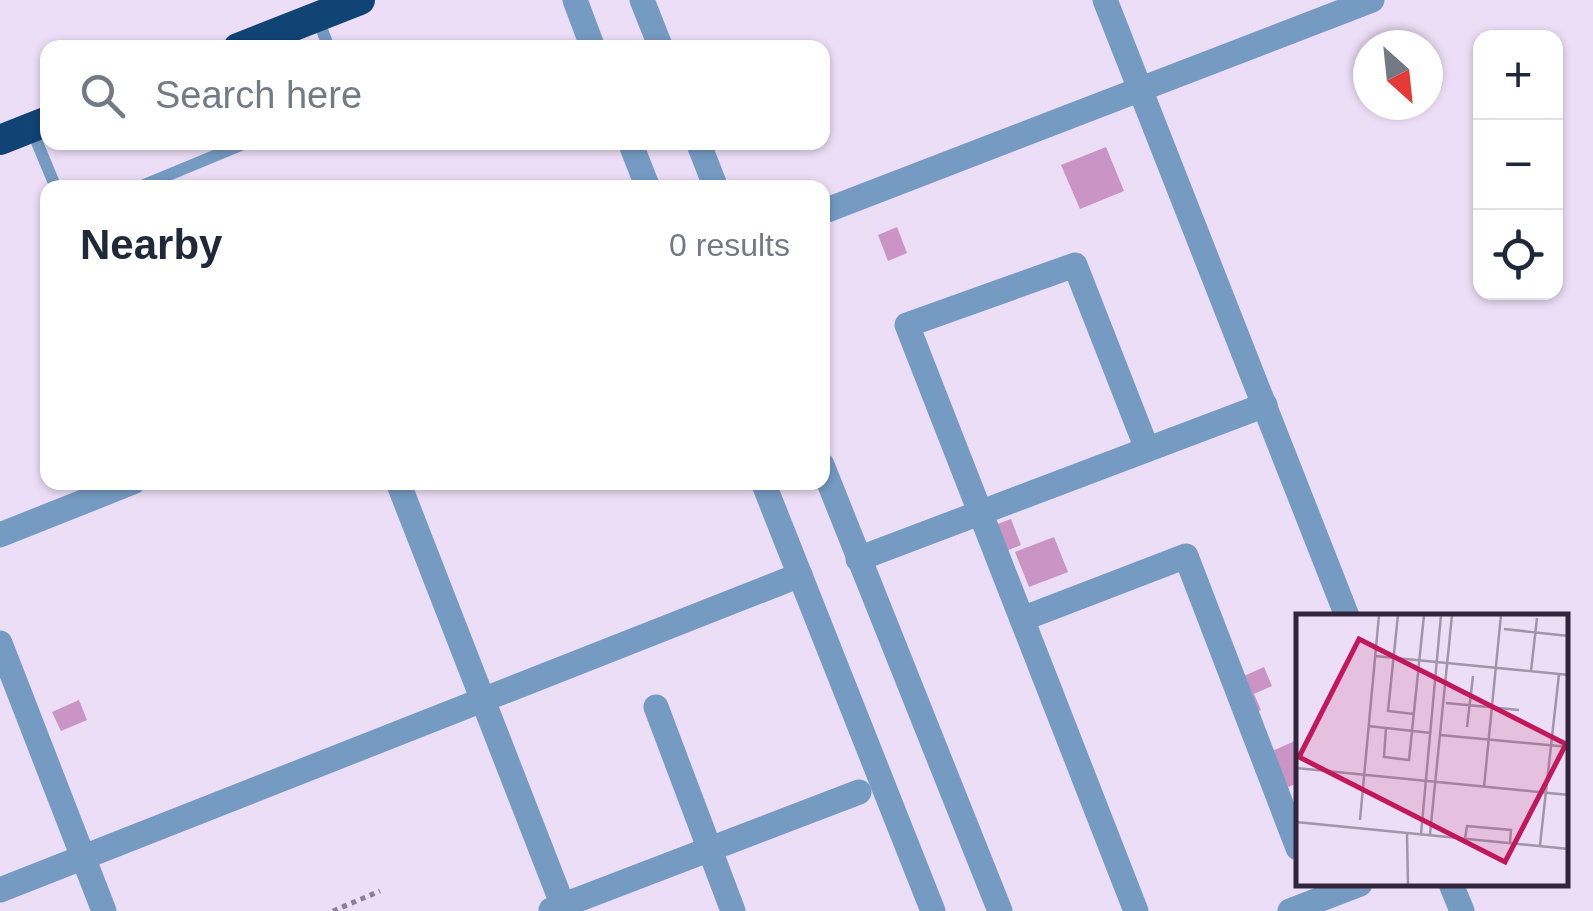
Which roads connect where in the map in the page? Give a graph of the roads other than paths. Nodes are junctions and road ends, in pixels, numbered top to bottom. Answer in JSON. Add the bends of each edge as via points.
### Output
{"nodes":[{"id":1,"x":360,"y":0,"type":"edge"},
{"id":2,"x":575,"y":0,"type":"edge"},
{"id":3,"x":642,"y":0,"type":"edge"},
{"id":4,"x":1104,"y":0,"type":"edge"},
{"id":5,"x":1372,"y":0,"type":"edge"},
{"id":6,"x":317,"y":16,"type":"junction"},
{"id":7,"x":258,"y":40,"type":"edge"},
{"id":8,"x":326,"y":40,"type":"edge"},
{"id":9,"x":590,"y":40,"type":"edge"},
{"id":10,"x":658,"y":40,"type":"edge"},
{"id":11,"x":1142,"y":90,"type":"junction"},
{"id":12,"x":39,"y":125,"type":"edge"},
{"id":13,"x":0,"y":140,"type":"edge"},
{"id":14,"x":46,"y":150,"type":"edge"},
{"id":15,"x":229,"y":150,"type":"edge"},
{"id":16,"x":633,"y":150,"type":"edge"},
{"id":17,"x":701,"y":150,"type":"edge"},
{"id":18,"x":54,"y":180,"type":"edge"},
{"id":19,"x":155,"y":180,"type":"edge"},
{"id":20,"x":645,"y":180,"type":"edge"},
{"id":21,"x":713,"y":180,"type":"edge"},
{"id":22,"x":830,"y":209,"type":"edge"},
{"id":23,"x":1265,"y":404,"type":"junction"},
{"id":24,"x":1147,"y":449,"type":"junction"},
{"id":25,"x":830,"y":486,"type":"edge"},
{"id":26,"x":113,"y":490,"type":"edge"},
{"id":27,"x":401,"y":490,"type":"edge"},
{"id":28,"x":766,"y":490,"type":"edge"},
{"id":29,"x":980,"y":512,"type":"junction"},
{"id":30,"x":0,"y":535,"type":"edge"},
{"id":31,"x":858,"y":559,"type":"junction"},
{"id":32,"x":800,"y":575,"type":"junction"},
{"id":33,"x":1346,"y":614,"type":"edge"},
{"id":34,"x":1022,"y":619,"type":"junction"},
{"id":35,"x":0,"y":643,"type":"edge"},
{"id":36,"x":482,"y":697,"type":"junction"},
{"id":37,"x":656,"y":707,"type":"dead end"},
{"id":38,"x":859,"y":792,"type":"dead end"},
{"id":39,"x":1296,"y":843,"type":"edge"},
{"id":40,"x":710,"y":849,"type":"junction"},
{"id":41,"x":83,"y":856,"type":"junction"},
{"id":42,"x":1354,"y":886,"type":"edge"},
{"id":43,"x":1452,"y":886,"type":"edge"},
{"id":44,"x":0,"y":890,"type":"edge"},
{"id":45,"x":1317,"y":898,"type":"edge"},
{"id":46,"x":558,"y":909,"type":"edge"},
{"id":47,"x":104,"y":911,"type":"edge"},
{"id":48,"x":733,"y":911,"type":"edge"},
{"id":49,"x":933,"y":911,"type":"edge"},
{"id":50,"x":1000,"y":911,"type":"edge"},
{"id":51,"x":1136,"y":911,"type":"edge"},
{"id":52,"x":1290,"y":911,"type":"edge"},
{"id":53,"x":1462,"y":911,"type":"edge"}],
"edges":[{"from":1,"to":6,"type":"highway"},
{"from":2,"to":9,"type":"street"},
{"from":3,"to":10,"type":"street"},
{"from":4,"to":11,"type":"street"},
{"from":5,"to":11,"type":"street"},
{"from":6,"to":7,"type":"highway"},
{"from":6,"to":8,"type":"lane"},
{"from":11,"to":22,"type":"street"},
{"from":11,"to":23,"type":"street"},
{"from":12,"to":13,"type":"highway"},
{"from":14,"to":18,"type":"lane"},
{"from":15,"to":19,"type":"lane"},
{"from":16,"to":20,"type":"street"},
{"from":17,"to":21,"type":"street"},
{"from":23,"to":24,"type":"street"},
{"from":23,"to":33,"type":"street"},
{"from":24,"to":29,"type":"street"},
{"from":24,"to":29,"type":"street","via":[[1074,265],[907,325]]},
{"from":25,"to":31,"type":"street"},
{"from":26,"to":30,"type":"street"},
{"from":27,"to":36,"type":"street"},
{"from":28,"to":32,"type":"street"},
{"from":29,"to":31,"type":"street"},
{"from":29,"to":34,"type":"street"},
{"from":31,"to":50,"type":"street"},
{"from":32,"to":36,"type":"street"},
{"from":32,"to":49,"type":"street"},
{"from":34,"to":39,"type":"street","via":[[1186,556]]},
{"from":34,"to":51,"type":"street"},
{"from":35,"to":41,"type":"street"},
{"from":36,"to":41,"type":"street"},
{"from":36,"to":46,"type":"street"},
{"from":37,"to":40,"type":"street"},
{"from":38,"to":40,"type":"street"},
{"from":40,"to":46,"type":"street"},
{"from":40,"to":48,"type":"street"},
{"from":41,"to":44,"type":"street"},
{"from":41,"to":47,"type":"street"},
{"from":42,"to":45,"type":"street"},
{"from":43,"to":53,"type":"street"},
{"from":45,"to":52,"type":"street"}]}
